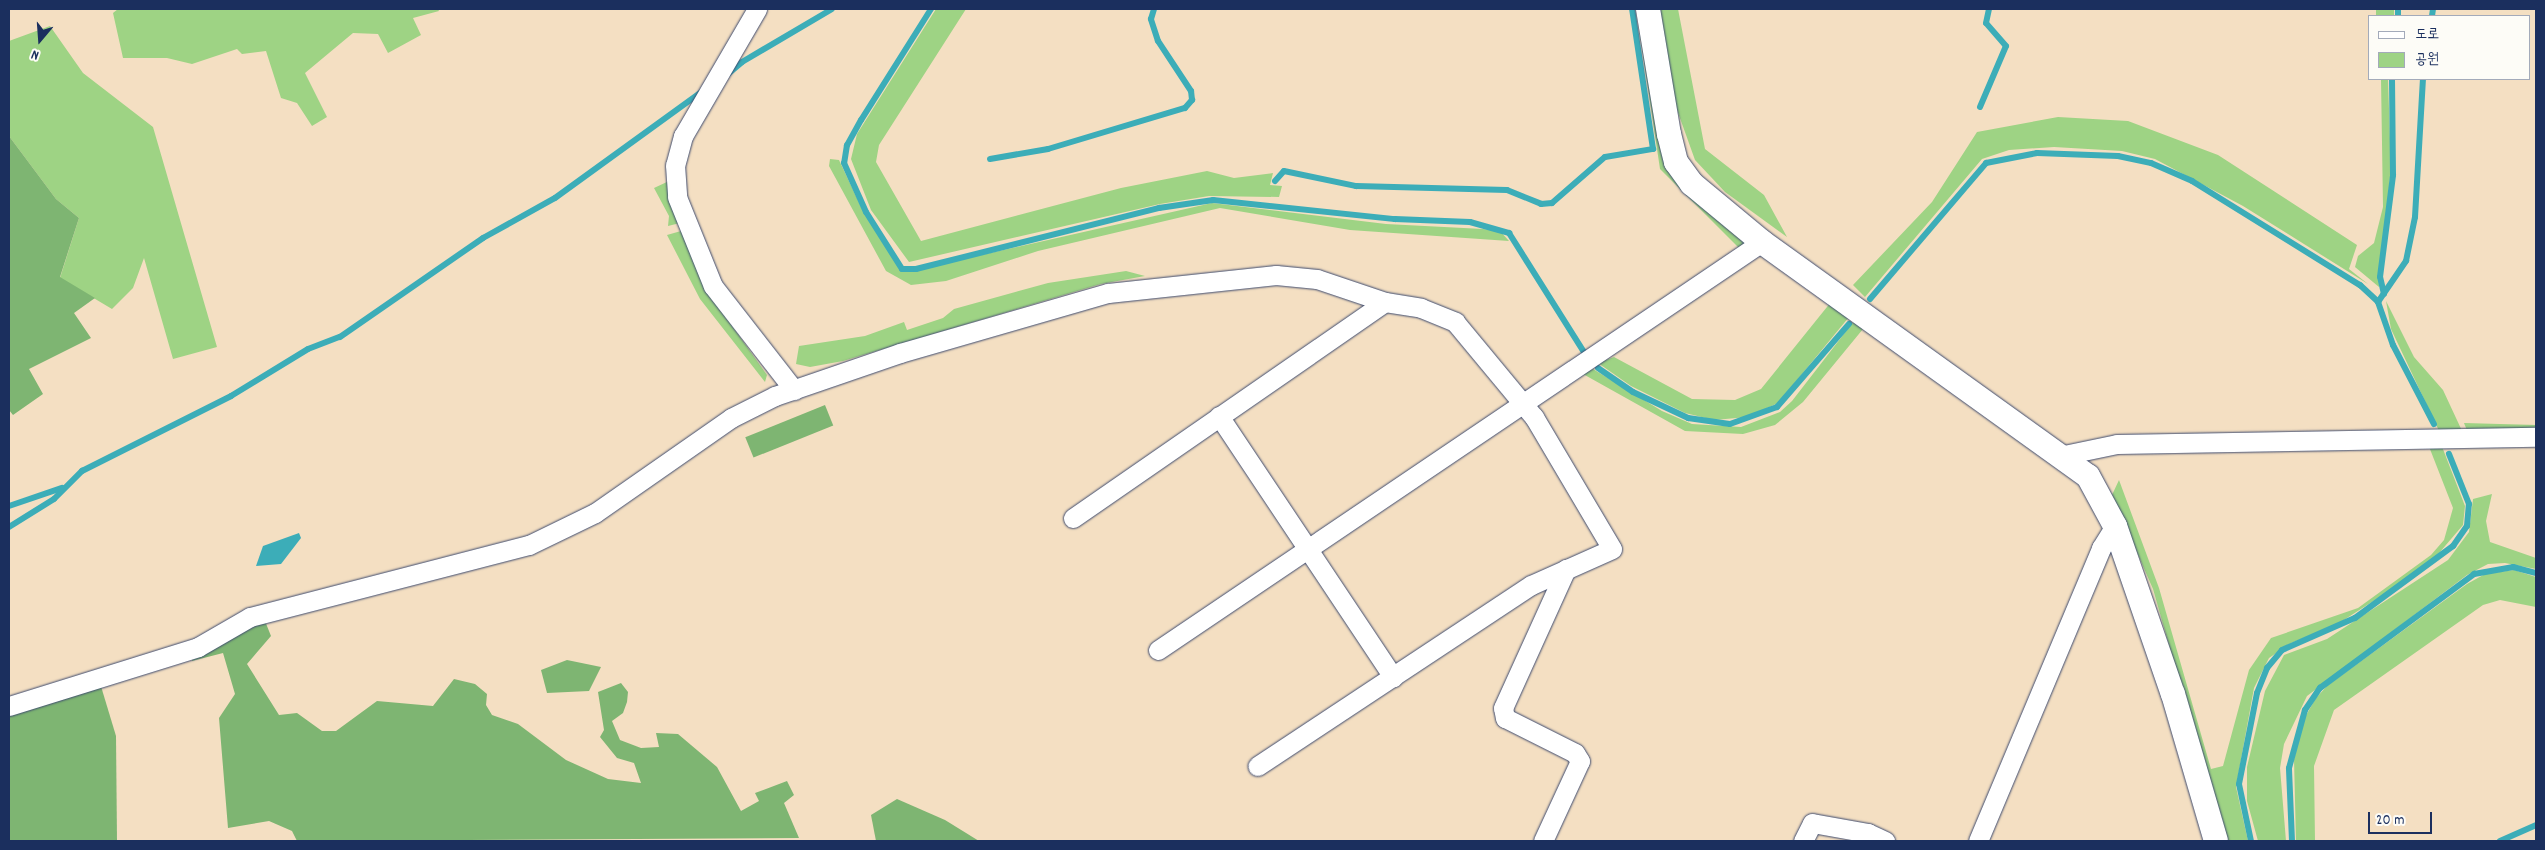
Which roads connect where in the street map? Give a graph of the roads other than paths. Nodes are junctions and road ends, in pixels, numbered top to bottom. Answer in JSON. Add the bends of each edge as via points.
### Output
{"nodes":[{"id":1,"x":757,"y":9,"type":"edge"},
{"id":2,"x":1648,"y":9,"type":"edge"},
{"id":3,"x":1762,"y":242,"type":"junction"},
{"id":4,"x":1385,"y":302,"type":"junction"},
{"id":5,"x":794,"y":390,"type":"junction"},
{"id":6,"x":1524,"y":404,"type":"junction"},
{"id":7,"x":1219,"y":416,"type":"junction"},
{"id":8,"x":2536,"y":437,"type":"edge"},
{"id":9,"x":2064,"y":455,"type":"junction"},
{"id":10,"x":1073,"y":518,"type":"dead end"},
{"id":11,"x":2115,"y":526,"type":"junction"},
{"id":12,"x":1308,"y":549,"type":"junction"},
{"id":13,"x":1566,"y":569,"type":"junction"},
{"id":14,"x":1158,"y":650,"type":"dead end"},
{"id":15,"x":1393,"y":677,"type":"junction"},
{"id":16,"x":9,"y":706,"type":"edge"},
{"id":17,"x":1258,"y":766,"type":"dead end"},
{"id":18,"x":1543,"y":841,"type":"edge"},
{"id":19,"x":1803,"y":841,"type":"edge"},
{"id":20,"x":1885,"y":841,"type":"edge"},
{"id":21,"x":1978,"y":841,"type":"edge"},
{"id":22,"x":2216,"y":841,"type":"edge"}],
"edges":[{"from":1,"to":5,"type":"street","via":[[683,136],[675,165],[677,197],[713,286]]},
{"from":2,"to":3,"type":"street","via":[[1676,162],[1692,184]]},
{"from":3,"to":6,"type":"street"},
{"from":3,"to":9,"type":"street"},
{"from":4,"to":5,"type":"street","via":[[1317,279],[1276,275],[1164,284],[1099,296],[900,353]]},
{"from":4,"to":6,"type":"street","via":[[1421,308],[1455,322]]},
{"from":4,"to":7,"type":"street"},
{"from":5,"to":16,"type":"street","via":[[730,418],[632,489],[545,538],[250,616],[198,647]]},
{"from":6,"to":12,"type":"street"},
{"from":6,"to":13,"type":"street","via":[[1612,549]]},
{"from":7,"to":10,"type":"street"},
{"from":7,"to":12,"type":"street"},
{"from":8,"to":9,"type":"street","via":[[2117,444]]},
{"from":9,"to":11,"type":"street","via":[[2088,476]]},
{"from":11,"to":21,"type":"street","via":[[2101,548]]},
{"from":11,"to":22,"type":"street","via":[[2174,694]]},
{"from":12,"to":14,"type":"street"},
{"from":12,"to":15,"type":"street"},
{"from":13,"to":15,"type":"street","via":[[1531,585]]},
{"from":13,"to":18,"type":"street","via":[[1503,708],[1505,718],[1575,753],[1580,761]]},
{"from":15,"to":17,"type":"street"},
{"from":19,"to":20,"type":"street","via":[[1812,823],[1868,833]]}]}
